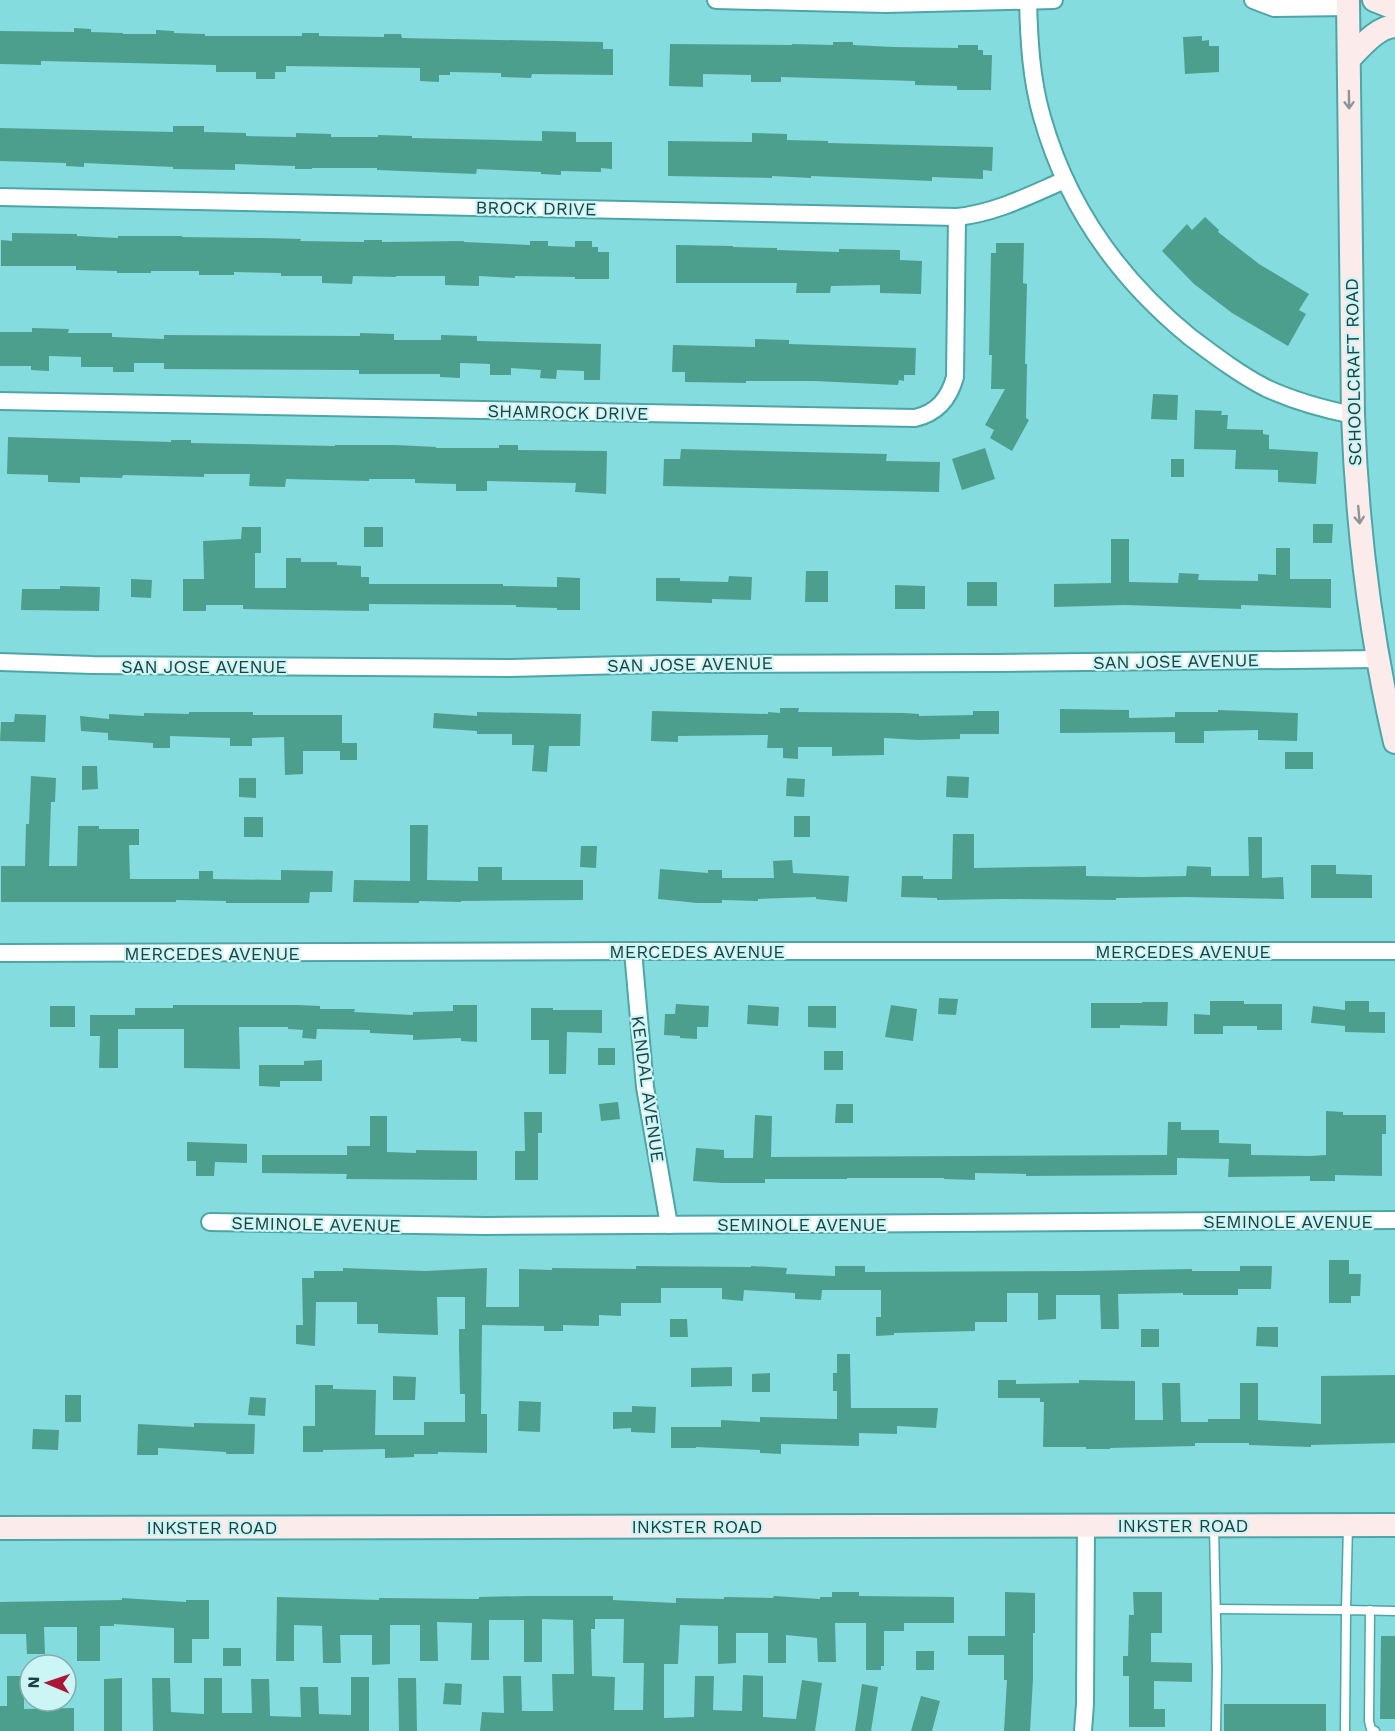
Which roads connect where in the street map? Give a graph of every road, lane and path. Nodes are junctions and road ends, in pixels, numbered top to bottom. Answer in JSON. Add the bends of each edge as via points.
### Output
{"nodes":[{"id":1,"x":716,"y":0,"type":"edge"},
{"id":2,"x":1028,"y":0,"type":"edge"},
{"id":3,"x":1054,"y":0,"type":"edge"},
{"id":4,"x":1252,"y":0,"type":"edge"},
{"id":5,"x":1348,"y":3,"type":"edge"},
{"id":6,"x":1388,"y":13,"type":"edge"},
{"id":7,"x":1349,"y":59,"type":"junction"},
{"id":8,"x":1065,"y":180,"type":"junction"},
{"id":9,"x":0,"y":197,"type":"edge"},
{"id":10,"x":957,"y":217,"type":"junction"},
{"id":11,"x":0,"y":401,"type":"edge"},
{"id":12,"x":1353,"y":415,"type":"junction"},
{"id":13,"x":1379,"y":658,"type":"junction"},
{"id":14,"x":0,"y":662,"type":"edge"},
{"id":15,"x":1395,"y":742,"type":"edge"},
{"id":16,"x":633,"y":951,"type":"junction"},
{"id":17,"x":1395,"y":951,"type":"edge"},
{"id":18,"x":0,"y":953,"type":"edge"},
{"id":19,"x":1395,"y":1220,"type":"edge"},
{"id":20,"x":210,"y":1222,"type":"dead end"},
{"id":21,"x":669,"y":1226,"type":"junction"},
{"id":22,"x":1214,"y":1524,"type":"junction"},
{"id":23,"x":1086,"y":1525,"type":"junction"},
{"id":24,"x":1348,"y":1525,"type":"junction"},
{"id":25,"x":1395,"y":1525,"type":"edge"},
{"id":26,"x":0,"y":1527,"type":"edge"},
{"id":27,"x":1216,"y":1609,"type":"junction"},
{"id":28,"x":1346,"y":1610,"type":"junction"},
{"id":29,"x":1370,"y":1610,"type":"junction"},
{"id":30,"x":1395,"y":1611,"type":"edge"},
{"id":31,"x":1083,"y":1731,"type":"edge"},
{"id":32,"x":1216,"y":1731,"type":"edge"},
{"id":33,"x":1345,"y":1731,"type":"edge"},
{"id":34,"x":1375,"y":1731,"type":"edge"}],
"edges":[{"from":1,"to":2,"type":"street","via":[[886,4]]},
{"from":2,"to":3,"type":"street"},
{"from":2,"to":8,"type":"street","via":[[1034,88],[1050,145]]},
{"from":4,"to":5,"type":"street","via":[[1274,8]]},
{"from":5,"to":7,"type":"main road","name":"SCHOOLCRAFT ROAD"},
{"from":6,"to":7,"type":"main road","via":[[1372,37]]},
{"from":7,"to":12,"type":"main road","name":"SCHOOLCRAFT ROAD","one_way":true},
{"from":8,"to":10,"type":"street","name":"BROCK DRIVE","via":[[998,209]]},
{"from":8,"to":12,"type":"street","via":[[1079,210],[1116,264],[1173,322],[1214,355],[1265,387],[1294,400]]},
{"from":9,"to":10,"type":"street","name":"BROCK DRIVE"},
{"from":10,"to":11,"type":"street","name":"SHAMROCK DRIVE","via":[[955,377],[944,401],[926,416]]},
{"from":12,"to":13,"type":"main road","name":"SCHOOLCRAFT ROAD","one_way":true,"via":[[1360,528]]},
{"from":13,"to":14,"type":"street","name":"SAN JOSE AVENUE","via":[[511,668]]},
{"from":13,"to":15,"type":"main road","name":"SCHOOLCRAFT ROAD"},
{"from":16,"to":17,"type":"street","name":"MERCEDES AVENUE"},
{"from":16,"to":18,"type":"street","name":"MERCEDES AVENUE"},
{"from":16,"to":21,"type":"street","name":"KENDAL AVENUE","via":[[645,1087]]},
{"from":19,"to":21,"type":"street","name":"SEMINOLE AVENUE"},
{"from":20,"to":21,"type":"street","name":"SEMINOLE AVENUE"},
{"from":22,"to":23,"type":"main road","name":"INKSTER ROAD"},
{"from":22,"to":24,"type":"main road","name":"INKSTER ROAD"},
{"from":22,"to":27,"type":"lane"},
{"from":23,"to":26,"type":"main road","name":"INKSTER ROAD"},
{"from":23,"to":31,"type":"street"},
{"from":24,"to":25,"type":"main road","name":"INKSTER ROAD"},
{"from":24,"to":28,"type":"lane"},
{"from":27,"to":28,"type":"lane"},
{"from":27,"to":32,"type":"lane"},
{"from":28,"to":29,"type":"lane"},
{"from":28,"to":33,"type":"lane"},
{"from":29,"to":30,"type":"lane"},
{"from":29,"to":34,"type":"lane","via":[[1369,1721]]}]}
